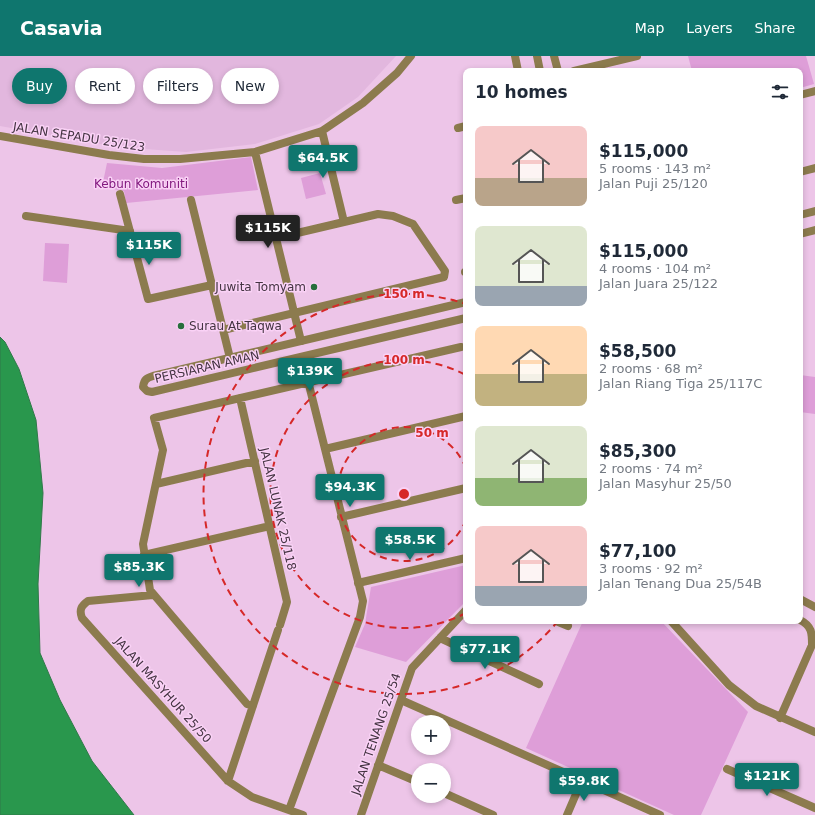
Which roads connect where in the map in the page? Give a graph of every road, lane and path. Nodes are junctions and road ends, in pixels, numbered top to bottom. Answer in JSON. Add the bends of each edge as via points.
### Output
{"nodes":[{"id":1,"x":411,"y":56,"type":"edge"},
{"id":2,"x":515,"y":56,"type":"edge"},
{"id":3,"x":537,"y":56,"type":"edge"},
{"id":4,"x":554,"y":56,"type":"edge"},
{"id":5,"x":637,"y":56,"type":"edge"},
{"id":6,"x":517,"y":68,"type":"edge"},
{"id":7,"x":539,"y":68,"type":"edge"},
{"id":8,"x":557,"y":68,"type":"edge"},
{"id":9,"x":587,"y":68,"type":"edge"},
{"id":10,"x":815,"y":91,"type":"edge"},
{"id":11,"x":803,"y":94,"type":"edge"},
{"id":12,"x":322,"y":131,"type":"junction"},
{"id":13,"x":0,"y":136,"type":"edge"},
{"id":14,"x":255,"y":152,"type":"junction"},
{"id":15,"x":815,"y":168,"type":"edge"},
{"id":16,"x":803,"y":171,"type":"edge"},
{"id":17,"x":120,"y":194,"type":"dead end"},
{"id":18,"x":463,"y":199,"type":"edge"},
{"id":19,"x":191,"y":200,"type":"dead end"},
{"id":20,"x":456,"y":200,"type":"dead end"},
{"id":21,"x":815,"y":211,"type":"edge"},
{"id":22,"x":803,"y":214,"type":"edge"},
{"id":23,"x":26,"y":216,"type":"dead end"},
{"id":24,"x":344,"y":222,"type":"junction"},
{"id":25,"x":815,"y":230,"type":"edge"},
{"id":26,"x":130,"y":231,"type":"junction"},
{"id":27,"x":803,"y":233,"type":"edge"},
{"id":28,"x":276,"y":238,"type":"junction"},
{"id":29,"x":212,"y":285,"type":"junction"},
{"id":30,"x":463,"y":303,"type":"edge"},
{"id":31,"x":294,"y":313,"type":"junction"},
{"id":32,"x":463,"y":319,"type":"edge"},
{"id":33,"x":386,"y":321,"type":"junction"},
{"id":34,"x":223,"y":330,"type":"junction"},
{"id":35,"x":390,"y":336,"type":"junction"},
{"id":36,"x":301,"y":341,"type":"junction"},
{"id":37,"x":461,"y":347,"type":"dead end"},
{"id":38,"x":302,"y":357,"type":"junction"},
{"id":39,"x":230,"y":358,"type":"junction"},
{"id":40,"x":308,"y":382,"type":"junction"},
{"id":41,"x":240,"y":398,"type":"junction"},
{"id":42,"x":463,"y":417,"type":"edge"},
{"id":43,"x":325,"y":449,"type":"junction"},
{"id":44,"x":255,"y":462,"type":"junction"},
{"id":45,"x":156,"y":484,"type":"junction"},
{"id":46,"x":463,"y":489,"type":"edge"},
{"id":47,"x":342,"y":517,"type":"junction"},
{"id":48,"x":270,"y":526,"type":"junction"},
{"id":49,"x":144,"y":555,"type":"junction"},
{"id":50,"x":463,"y":559,"type":"edge"},
{"id":51,"x":358,"y":583,"type":"junction"},
{"id":52,"x":153,"y":595,"type":"junction"},
{"id":53,"x":803,"y":601,"type":"edge"},
{"id":54,"x":815,"y":607,"type":"edge"},
{"id":55,"x":463,"y":613,"type":"edge"},
{"id":56,"x":803,"y":622,"type":"edge"},
{"id":57,"x":563,"y":624,"type":"edge"},
{"id":58,"x":674,"y":624,"type":"edge"},
{"id":59,"x":568,"y":626,"type":"dead end"},
{"id":60,"x":440,"y":638,"type":"junction"},
{"id":61,"x":539,"y":684,"type":"dead end"},
{"id":62,"x":400,"y":700,"type":"junction"},
{"id":63,"x":253,"y":706,"type":"junction"},
{"id":64,"x":780,"y":718,"type":"junction"},
{"id":65,"x":815,"y":732,"type":"edge"},
{"id":66,"x":378,"y":765,"type":"junction"},
{"id":67,"x":728,"y":769,"type":"dead end"},
{"id":68,"x":411,"y":779,"type":"edge"},
{"id":69,"x":582,"y":780,"type":"junction"},
{"id":70,"x":228,"y":782,"type":"junction"},
{"id":71,"x":451,"y":797,"type":"edge"},
{"id":72,"x":815,"y":808,"type":"edge"},
{"id":73,"x":289,"y":810,"type":"junction"},
{"id":74,"x":645,"y":812,"type":"edge"},
{"id":75,"x":303,"y":815,"type":"edge"},
{"id":76,"x":361,"y":815,"type":"edge"},
{"id":77,"x":493,"y":815,"type":"edge"},
{"id":78,"x":567,"y":815,"type":"edge"},
{"id":79,"x":660,"y":815,"type":"edge"}],
"edges":[{"from":1,"to":12,"type":"street","name":"JALAN SEPADU 25/123","via":[[397,73],[363,103]]},
{"from":2,"to":6,"type":"street"},
{"from":3,"to":7,"type":"street"},
{"from":4,"to":8,"type":"street"},
{"from":5,"to":9,"type":"street"},
{"from":10,"to":11,"type":"street"},
{"from":12,"to":14,"type":"street","name":"JALAN SEPADU 25/123"},
{"from":12,"to":24,"type":"street"},
{"from":13,"to":14,"type":"street","name":"JALAN SEPADU 25/123","via":[[144,160]]},
{"from":14,"to":28,"type":"street"},
{"from":15,"to":16,"type":"street"},
{"from":17,"to":26,"type":"street"},
{"from":18,"to":20,"type":"street"},
{"from":19,"to":29,"type":"street"},
{"from":21,"to":22,"type":"street"},
{"from":23,"to":26,"type":"street"},
{"from":24,"to":28,"type":"street"},
{"from":24,"to":31,"type":"street","via":[[378,214],[393,216],[413,224],[445,271],[444,277]]},
{"from":25,"to":27,"type":"street"},
{"from":26,"to":29,"type":"street","via":[[148,299]]},
{"from":28,"to":31,"type":"street"},
{"from":29,"to":34,"type":"street"},
{"from":30,"to":33,"type":"street","name":"PERSIARAN AMAN"},
{"from":31,"to":34,"type":"street"},
{"from":31,"to":36,"type":"street"},
{"from":32,"to":35,"type":"street","name":"PERSIARAN AMAN"},
{"from":33,"to":35,"type":"street"},
{"from":33,"to":36,"type":"street","name":"PERSIARAN AMAN"},
{"from":34,"to":39,"type":"street"},
{"from":35,"to":38,"type":"street","name":"PERSIARAN AMAN"},
{"from":36,"to":39,"type":"street","name":"PERSIARAN AMAN"},
{"from":37,"to":40,"type":"street"},
{"from":38,"to":39,"type":"street","name":"PERSIARAN AMAN","via":[[152,392],[143,387],[147,378]]},
{"from":38,"to":40,"type":"street"},
{"from":40,"to":41,"type":"street"},
{"from":40,"to":43,"type":"street"},
{"from":41,"to":44,"type":"street","name":"JALAN LUNAK 25/118"},
{"from":41,"to":45,"type":"street","via":[[154,418],[163,450]]},
{"from":42,"to":43,"type":"street"},
{"from":43,"to":47,"type":"street"},
{"from":44,"to":45,"type":"street"},
{"from":44,"to":48,"type":"street","name":"JALAN LUNAK 25/118"},
{"from":45,"to":49,"type":"street","via":[[143,544]]},
{"from":46,"to":47,"type":"street"},
{"from":47,"to":51,"type":"street"},
{"from":48,"to":49,"type":"street"},
{"from":48,"to":63,"type":"street","name":"JALAN LUNAK 25/118","via":[[288,602]]},
{"from":49,"to":52,"type":"street"},
{"from":50,"to":51,"type":"street"},
{"from":51,"to":73,"type":"street","via":[[363,601],[360,617]]},
{"from":52,"to":63,"type":"street","via":[[247,704]]},
{"from":52,"to":70,"type":"street","name":"JALAN MASYHUR 25/50","via":[[88,601],[82,606],[80,613]]},
{"from":53,"to":54,"type":"street"},
{"from":55,"to":60,"type":"street","name":"JALAN TENANG 25/54"},
{"from":56,"to":64,"type":"street","via":[[812,632],[812,645]]},
{"from":57,"to":59,"type":"street"},
{"from":58,"to":64,"type":"street","via":[[729,685],[756,706]]},
{"from":60,"to":61,"type":"street"},
{"from":60,"to":62,"type":"street","name":"JALAN TENANG 25/54","via":[[412,668]]},
{"from":62,"to":66,"type":"street","name":"JALAN TENANG 25/54"},
{"from":62,"to":69,"type":"street"},
{"from":63,"to":70,"type":"street","name":"JALAN LUNAK 25/118"},
{"from":64,"to":65,"type":"street"},
{"from":66,"to":68,"type":"street"},
{"from":66,"to":76,"type":"street","name":"JALAN TENANG 25/54"},
{"from":67,"to":72,"type":"street"},
{"from":69,"to":74,"type":"street"},
{"from":69,"to":78,"type":"street"},
{"from":70,"to":73,"type":"street","name":"JALAN MASYHUR 25/50","via":[[252,797]]},
{"from":71,"to":77,"type":"street"},
{"from":73,"to":75,"type":"street","name":"JALAN MASYHUR 25/50"},
{"from":74,"to":79,"type":"street"}]}
